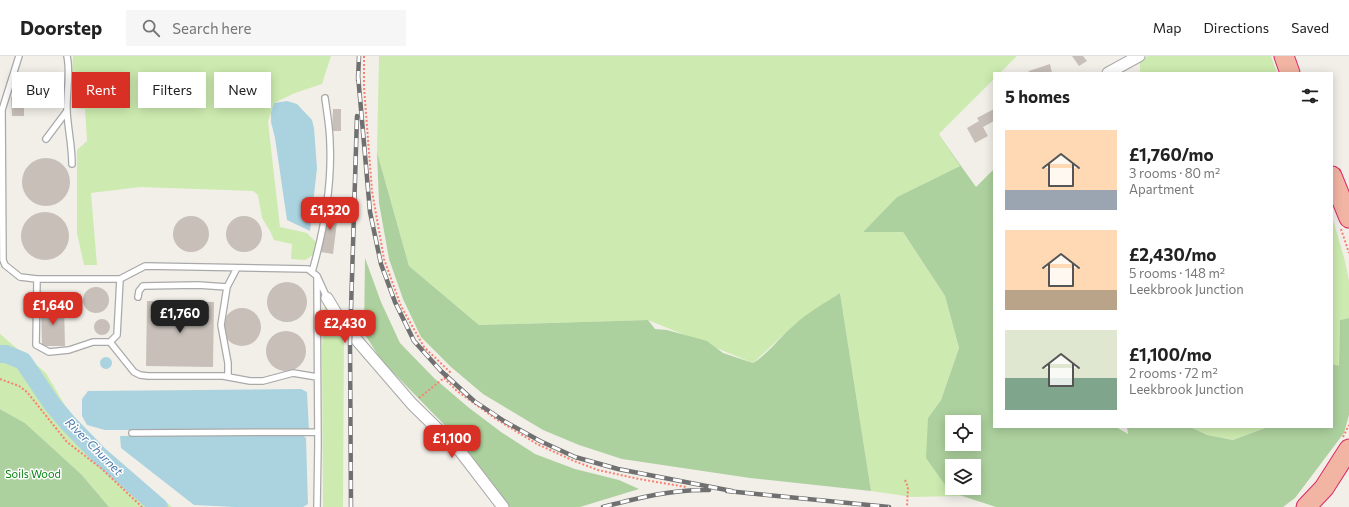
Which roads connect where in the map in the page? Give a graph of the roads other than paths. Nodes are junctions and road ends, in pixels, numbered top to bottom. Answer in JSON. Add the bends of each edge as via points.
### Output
{"nodes":[{"id":1,"x":19,"y":56,"type":"edge"},
{"id":2,"x":67,"y":56,"type":"edge"},
{"id":3,"x":1139,"y":56,"type":"edge"},
{"id":4,"x":1284,"y":56,"type":"edge"},
{"id":5,"x":1110,"y":72,"type":"edge"},
{"id":6,"x":1290,"y":72,"type":"edge"},
{"id":7,"x":325,"y":98,"type":"dead end"},
{"id":8,"x":67,"y":111,"type":"junction"},
{"id":9,"x":46,"y":139,"type":"dead end"},
{"id":10,"x":72,"y":164,"type":"dead end"},
{"id":11,"x":1333,"y":178,"type":"edge"},
{"id":12,"x":1349,"y":218,"type":"edge"},
{"id":13,"x":237,"y":268,"type":"junction"},
{"id":14,"x":312,"y":272,"type":"junction"},
{"id":15,"x":317,"y":276,"type":"junction"},
{"id":16,"x":37,"y":279,"type":"junction"},
{"id":17,"x":120,"y":279,"type":"junction"},
{"id":18,"x":227,"y":287,"type":"junction"},
{"id":19,"x":138,"y":297,"type":"dead end"},
{"id":20,"x":327,"y":298,"type":"joint"},
{"id":21,"x":110,"y":342,"type":"junction"},
{"id":22,"x":228,"y":376,"type":"junction"},
{"id":23,"x":317,"y":377,"type":"junction"},
{"id":24,"x":318,"y":432,"type":"junction"},
{"id":25,"x":132,"y":433,"type":"dead end"},
{"id":26,"x":1349,"y":449,"type":"edge"},
{"id":27,"x":317,"y":507,"type":"edge"},
{"id":28,"x":503,"y":507,"type":"edge"},
{"id":29,"x":1306,"y":507,"type":"edge"}],
"edges":[{"from":1,"to":16,"type":"lane","via":[[2,110],[3,260],[5,266],[20,277]]},
{"from":2,"to":8,"type":"lane"},
{"from":3,"to":5,"type":"street"},
{"from":4,"to":6,"type":"highway"},
{"from":7,"to":14,"type":"lane","via":[[331,167],[329,198]]},
{"from":8,"to":9,"type":"lane"},
{"from":8,"to":10,"type":"lane"},
{"from":11,"to":12,"type":"highway"},
{"from":13,"to":14,"type":"lane","via":[[308,269]]},
{"from":13,"to":17,"type":"lane","via":[[145,266]]},
{"from":13,"to":18,"type":"lane"},
{"from":14,"to":15,"type":"lane"},
{"from":15,"to":20,"type":"lane"},
{"from":15,"to":23,"type":"lane"},
{"from":16,"to":17,"type":"lane"},
{"from":16,"to":21,"type":"lane","via":[[36,346],[49,352],[69,350],[93,342]]},
{"from":17,"to":21,"type":"lane","via":[[117,335]]},
{"from":18,"to":19,"type":"lane","via":[[143,286]]},
{"from":18,"to":22,"type":"lane","via":[[221,325]]},
{"from":20,"to":28,"type":"street","via":[[342,323],[412,404],[460,451]]},
{"from":21,"to":22,"type":"lane","via":[[130,367],[140,375]]},
{"from":22,"to":23,"type":"lane","via":[[250,381],[264,381],[293,374]]},
{"from":23,"to":24,"type":"lane"},
{"from":24,"to":25,"type":"lane"},
{"from":24,"to":27,"type":"lane"},
{"from":26,"to":29,"type":"highway","via":[[1324,488]]}]}
